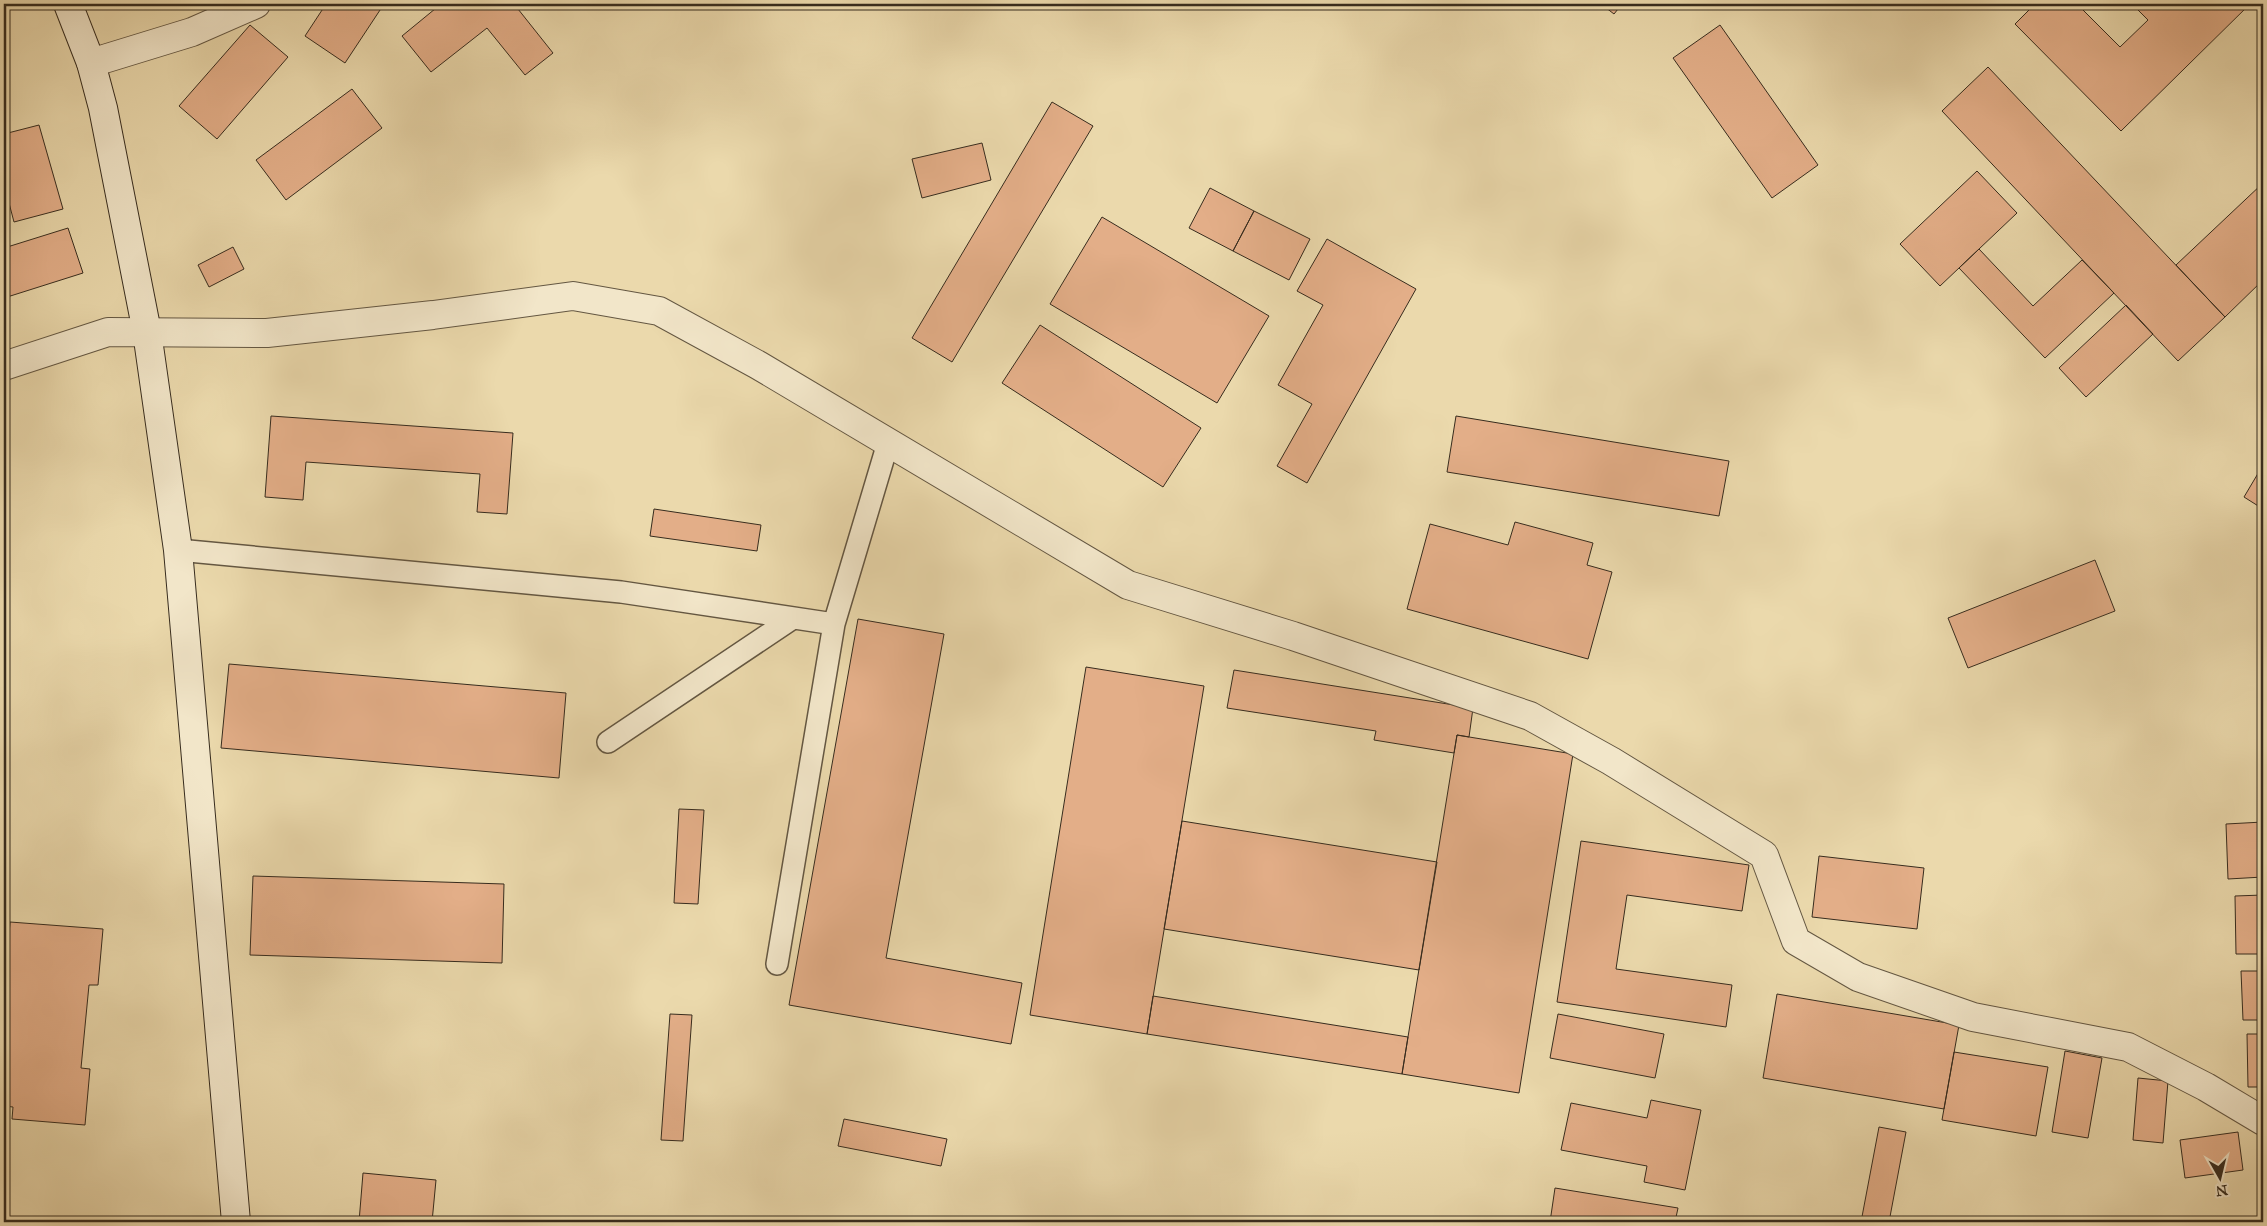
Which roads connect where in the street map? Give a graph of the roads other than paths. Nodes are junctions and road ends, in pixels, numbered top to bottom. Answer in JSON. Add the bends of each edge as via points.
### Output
{"nodes":[{"id":1,"x":68,"y":4,"type":"edge"},
{"id":2,"x":256,"y":4,"type":"edge"},
{"id":3,"x":90,"y":63,"type":"junction"},
{"id":4,"x":147,"y":332,"type":"junction"},
{"id":5,"x":4,"y":366,"type":"edge"},
{"id":6,"x":888,"y":443,"type":"junction"},
{"id":7,"x":178,"y":550,"type":"junction"},
{"id":8,"x":793,"y":618,"type":"junction"},
{"id":9,"x":834,"y":624,"type":"junction"},
{"id":10,"x":608,"y":742,"type":"dead end"},
{"id":11,"x":777,"y":964,"type":"dead end"},
{"id":12,"x":2263,"y":1121,"type":"edge"},
{"id":13,"x":236,"y":1222,"type":"edge"}],
"edges":[{"from":1,"to":3,"type":"street"},
{"from":2,"to":3,"type":"street","via":[[192,32]]},
{"from":3,"to":4,"type":"street","via":[[103,108]]},
{"from":4,"to":5,"type":"street","via":[[108,332]]},
{"from":4,"to":6,"type":"street","via":[[266,333],[573,296],[659,311],[758,365]]},
{"from":4,"to":7,"type":"street"},
{"from":6,"to":9,"type":"lane"},
{"from":6,"to":12,"type":"street","via":[[1128,585],[1530,716],[1603,756],[1764,855],[1796,941],[1858,977],[1973,1017],[2128,1047]]},
{"from":7,"to":8,"type":"lane","via":[[621,592]]},
{"from":7,"to":13,"type":"street"},
{"from":8,"to":9,"type":"lane"},
{"from":8,"to":10,"type":"lane"},
{"from":9,"to":11,"type":"lane"}]}
